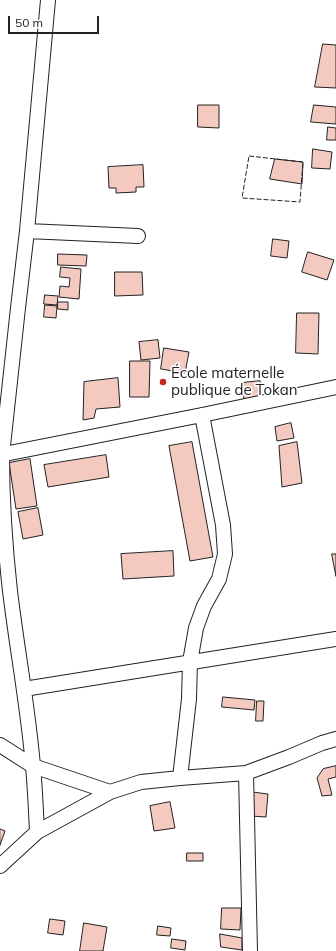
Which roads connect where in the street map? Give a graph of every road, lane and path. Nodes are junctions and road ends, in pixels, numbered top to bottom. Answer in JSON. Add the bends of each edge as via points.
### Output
{"nodes":[{"id":1,"x":48,"y":0,"type":"edge"},
{"id":2,"x":27,"y":231,"type":"junction"},
{"id":3,"x":138,"y":236,"type":"dead end"},
{"id":4,"x":336,"y":387,"type":"edge"},
{"id":5,"x":202,"y":415,"type":"junction"},
{"id":6,"x":1,"y":455,"type":"edge"},
{"id":7,"x":336,"y":639,"type":"edge"},
{"id":8,"x":190,"y":662,"type":"junction"},
{"id":9,"x":24,"y":689,"type":"junction"},
{"id":10,"x":336,"y":739,"type":"edge"},
{"id":11,"x":0,"y":745,"type":"edge"},
{"id":12,"x":33,"y":766,"type":"junction"},
{"id":13,"x":246,"y":773,"type":"junction"},
{"id":14,"x":180,"y":778,"type":"junction"},
{"id":15,"x":110,"y":792,"type":"junction"},
{"id":16,"x":37,"y":832,"type":"junction"},
{"id":17,"x":0,"y":866,"type":"edge"},
{"id":18,"x":250,"y":951,"type":"edge"}],
"edges":[{"from":1,"to":2,"type":"street"},
{"from":2,"to":3,"type":"street"},
{"from":2,"to":6,"type":"street"},
{"from":4,"to":5,"type":"street"},
{"from":5,"to":6,"type":"street"},
{"from":5,"to":8,"type":"street","via":[[223,526],[225,554],[219,579],[204,606],[196,628]]},
{"from":6,"to":9,"type":"street","via":[[10,583]]},
{"from":7,"to":8,"type":"street"},
{"from":8,"to":9,"type":"street"},
{"from":8,"to":14,"type":"street"},
{"from":9,"to":12,"type":"street"},
{"from":10,"to":13,"type":"street"},
{"from":11,"to":12,"type":"street"},
{"from":12,"to":15,"type":"street"},
{"from":12,"to":16,"type":"street"},
{"from":13,"to":14,"type":"street"},
{"from":13,"to":18,"type":"street"},
{"from":14,"to":15,"type":"street","via":[[141,782]]},
{"from":15,"to":16,"type":"street"},
{"from":16,"to":17,"type":"street"}]}
